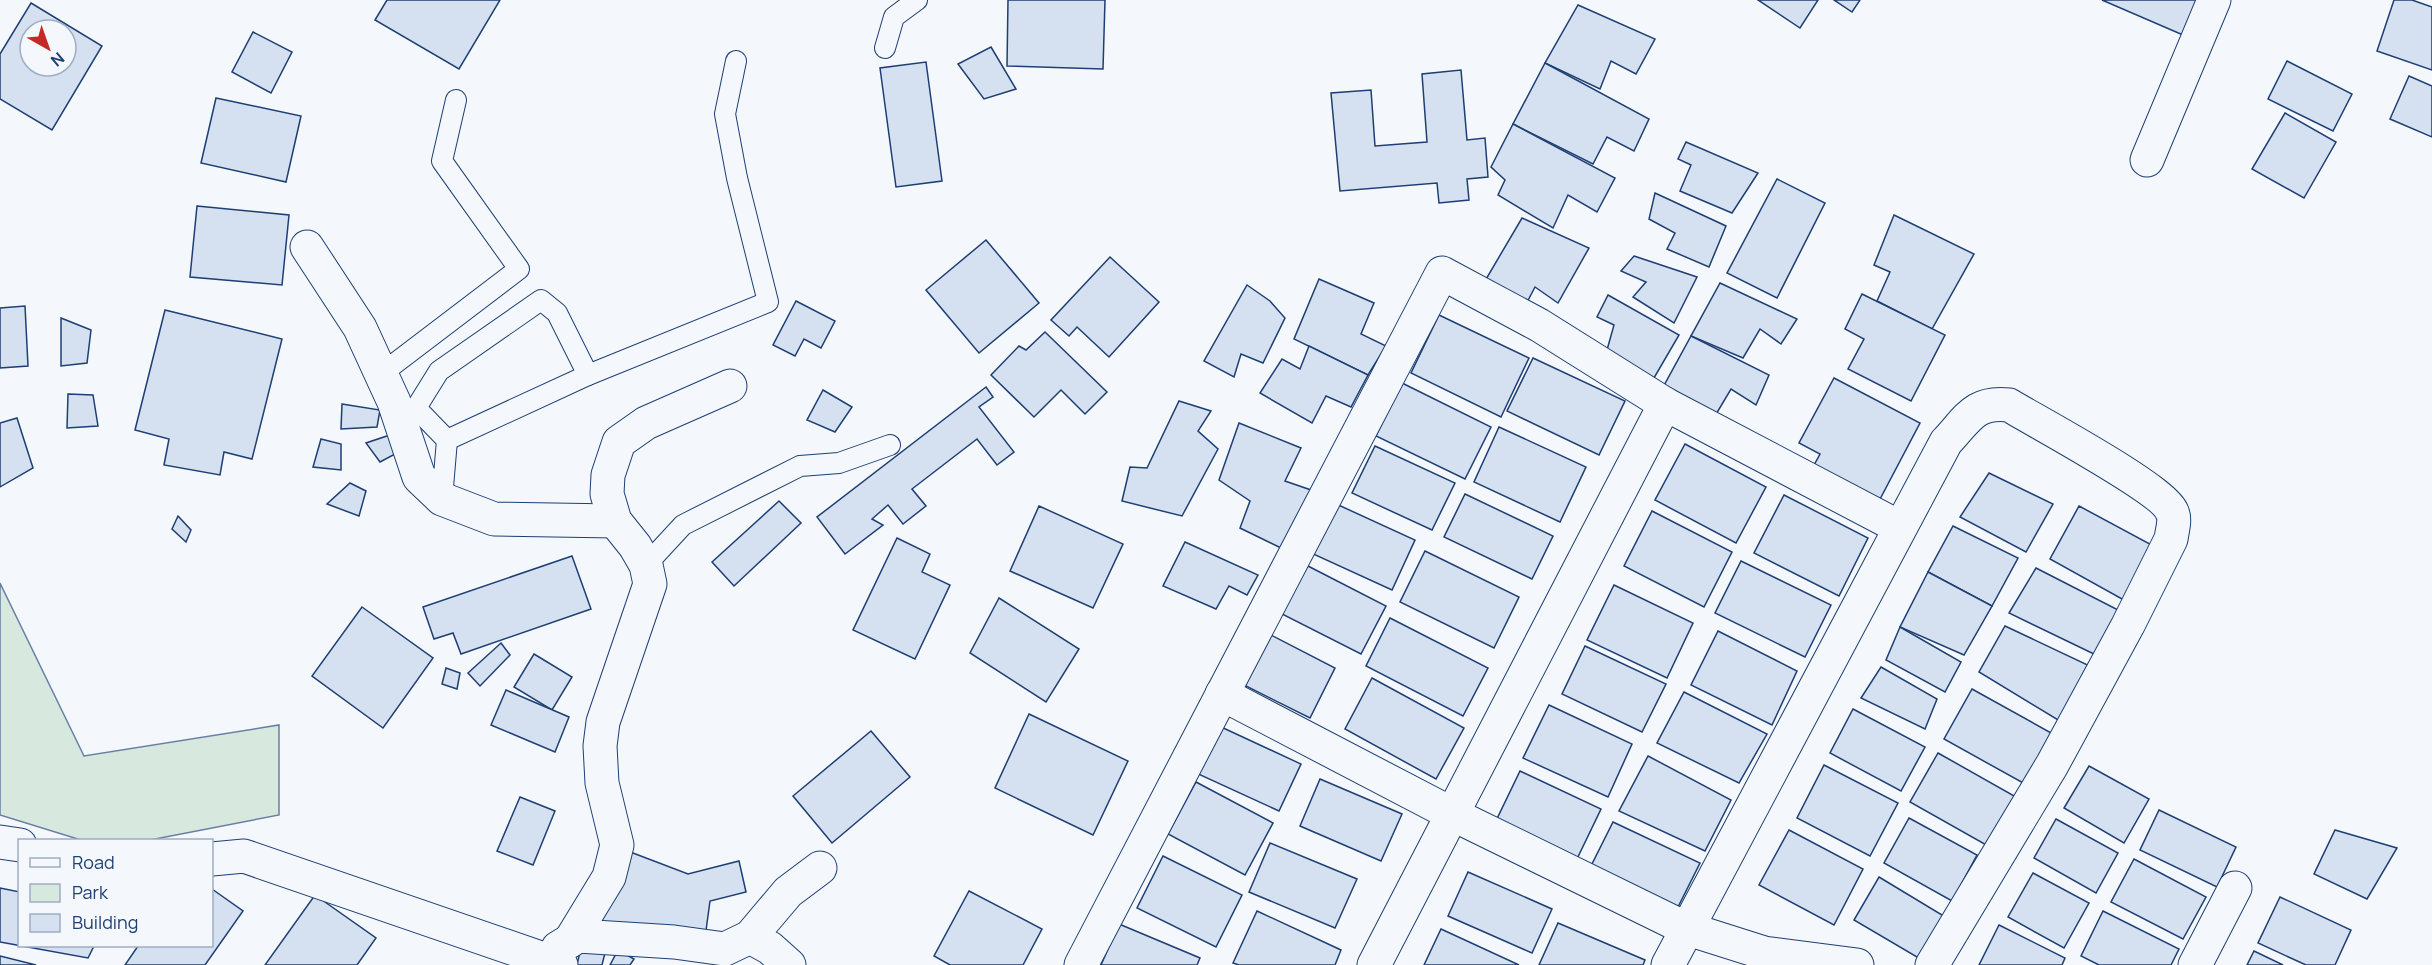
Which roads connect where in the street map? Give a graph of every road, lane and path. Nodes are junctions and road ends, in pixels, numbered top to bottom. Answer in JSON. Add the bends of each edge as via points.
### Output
{"nodes":[{"id":1,"x":917,"y":0,"type":"edge"},
{"id":2,"x":2214,"y":0,"type":"edge"},
{"id":3,"x":885,"y":48,"type":"dead end"},
{"id":4,"x":736,"y":61,"type":"dead end"},
{"id":5,"x":456,"y":100,"type":"dead end"},
{"id":6,"x":2147,"y":160,"type":"dead end"},
{"id":7,"x":307,"y":247,"type":"dead end"},
{"id":8,"x":381,"y":374,"type":"junction"},
{"id":9,"x":588,"y":375,"type":"junction"},
{"id":10,"x":730,"y":386,"type":"dead end"},
{"id":11,"x":1665,"y":404,"type":"junction"},
{"id":12,"x":447,"y":440,"type":"junction"},
{"id":13,"x":890,"y":445,"type":"dead end"},
{"id":14,"x":442,"y":499,"type":"junction"},
{"id":15,"x":615,"y":520,"type":"junction"},
{"id":16,"x":1899,"y":527,"type":"junction"},
{"id":17,"x":646,"y":565,"type":"junction"},
{"id":18,"x":1222,"y":694,"type":"junction"},
{"id":19,"x":1452,"y":814,"type":"junction"},
{"id":20,"x":0,"y":842,"type":"edge"},
{"id":21,"x":18,"y":845,"type":"edge"},
{"id":22,"x":213,"y":859,"type":"edge"},
{"id":23,"x":820,"y":868,"type":"dead end"},
{"id":24,"x":2235,"y":888,"type":"dead end"},
{"id":25,"x":1685,"y":928,"type":"junction"},
{"id":26,"x":750,"y":937,"type":"junction"},
{"id":27,"x":552,"y":957,"type":"edge"},
{"id":28,"x":789,"y":965,"type":"edge"},
{"id":29,"x":1081,"y":965,"type":"edge"},
{"id":30,"x":1374,"y":965,"type":"edge"},
{"id":31,"x":1668,"y":965,"type":"edge"},
{"id":32,"x":1857,"y":965,"type":"edge"},
{"id":33,"x":1932,"y":965,"type":"edge"},
{"id":34,"x":2195,"y":965,"type":"edge"}],
"edges":[{"from":1,"to":3,"type":"lane","via":[[894,17]]},
{"from":2,"to":6,"type":"street"},
{"from":4,"to":9,"type":"lane","via":[[725,114],[768,302]]},
{"from":5,"to":8,"type":"lane","via":[[442,161],[519,269]]},
{"from":7,"to":8,"type":"street","via":[[360,328]]},
{"from":8,"to":14,"type":"street","via":[[419,477]]},
{"from":9,"to":12,"type":"lane"},
{"from":9,"to":12,"type":"lane","via":[[557,313],[541,300],[440,371],[416,408]]},
{"from":10,"to":15,"type":"street","via":[[646,423],[619,442],[608,475],[607,494]]},
{"from":11,"to":16,"type":"street"},
{"from":11,"to":18,"type":"street","via":[[1539,325],[1442,273]]},
{"from":11,"to":19,"type":"street"},
{"from":12,"to":14,"type":"lane"},
{"from":13,"to":17,"type":"lane","via":[[839,462],[800,466],[683,525]]},
{"from":14,"to":15,"type":"street","via":[[494,519]]},
{"from":15,"to":17,"type":"street"},
{"from":16,"to":25,"type":"street"},
{"from":16,"to":33,"type":"street","via":[[1946,442],[1980,407],[1994,404],[2009,405],[2128,475],[2166,503],[2173,513],[2171,539],[2127,626],[2052,765]]},
{"from":17,"to":27,"type":"street","via":[[650,584],[603,722],[600,746],[602,783],[617,845],[609,877]]},
{"from":18,"to":19,"type":"street"},
{"from":18,"to":29,"type":"street"},
{"from":19,"to":25,"type":"street"},
{"from":19,"to":30,"type":"street"},
{"from":20,"to":21,"type":"street"},
{"from":22,"to":27,"type":"street","via":[[244,856]]},
{"from":23,"to":26,"type":"street","via":[[788,892]]},
{"from":24,"to":34,"type":"street"},
{"from":25,"to":31,"type":"street"},
{"from":25,"to":32,"type":"street","via":[[1764,953]]},
{"from":26,"to":27,"type":"street","via":[[725,949],[578,936]]},
{"from":26,"to":28,"type":"street"}]}
